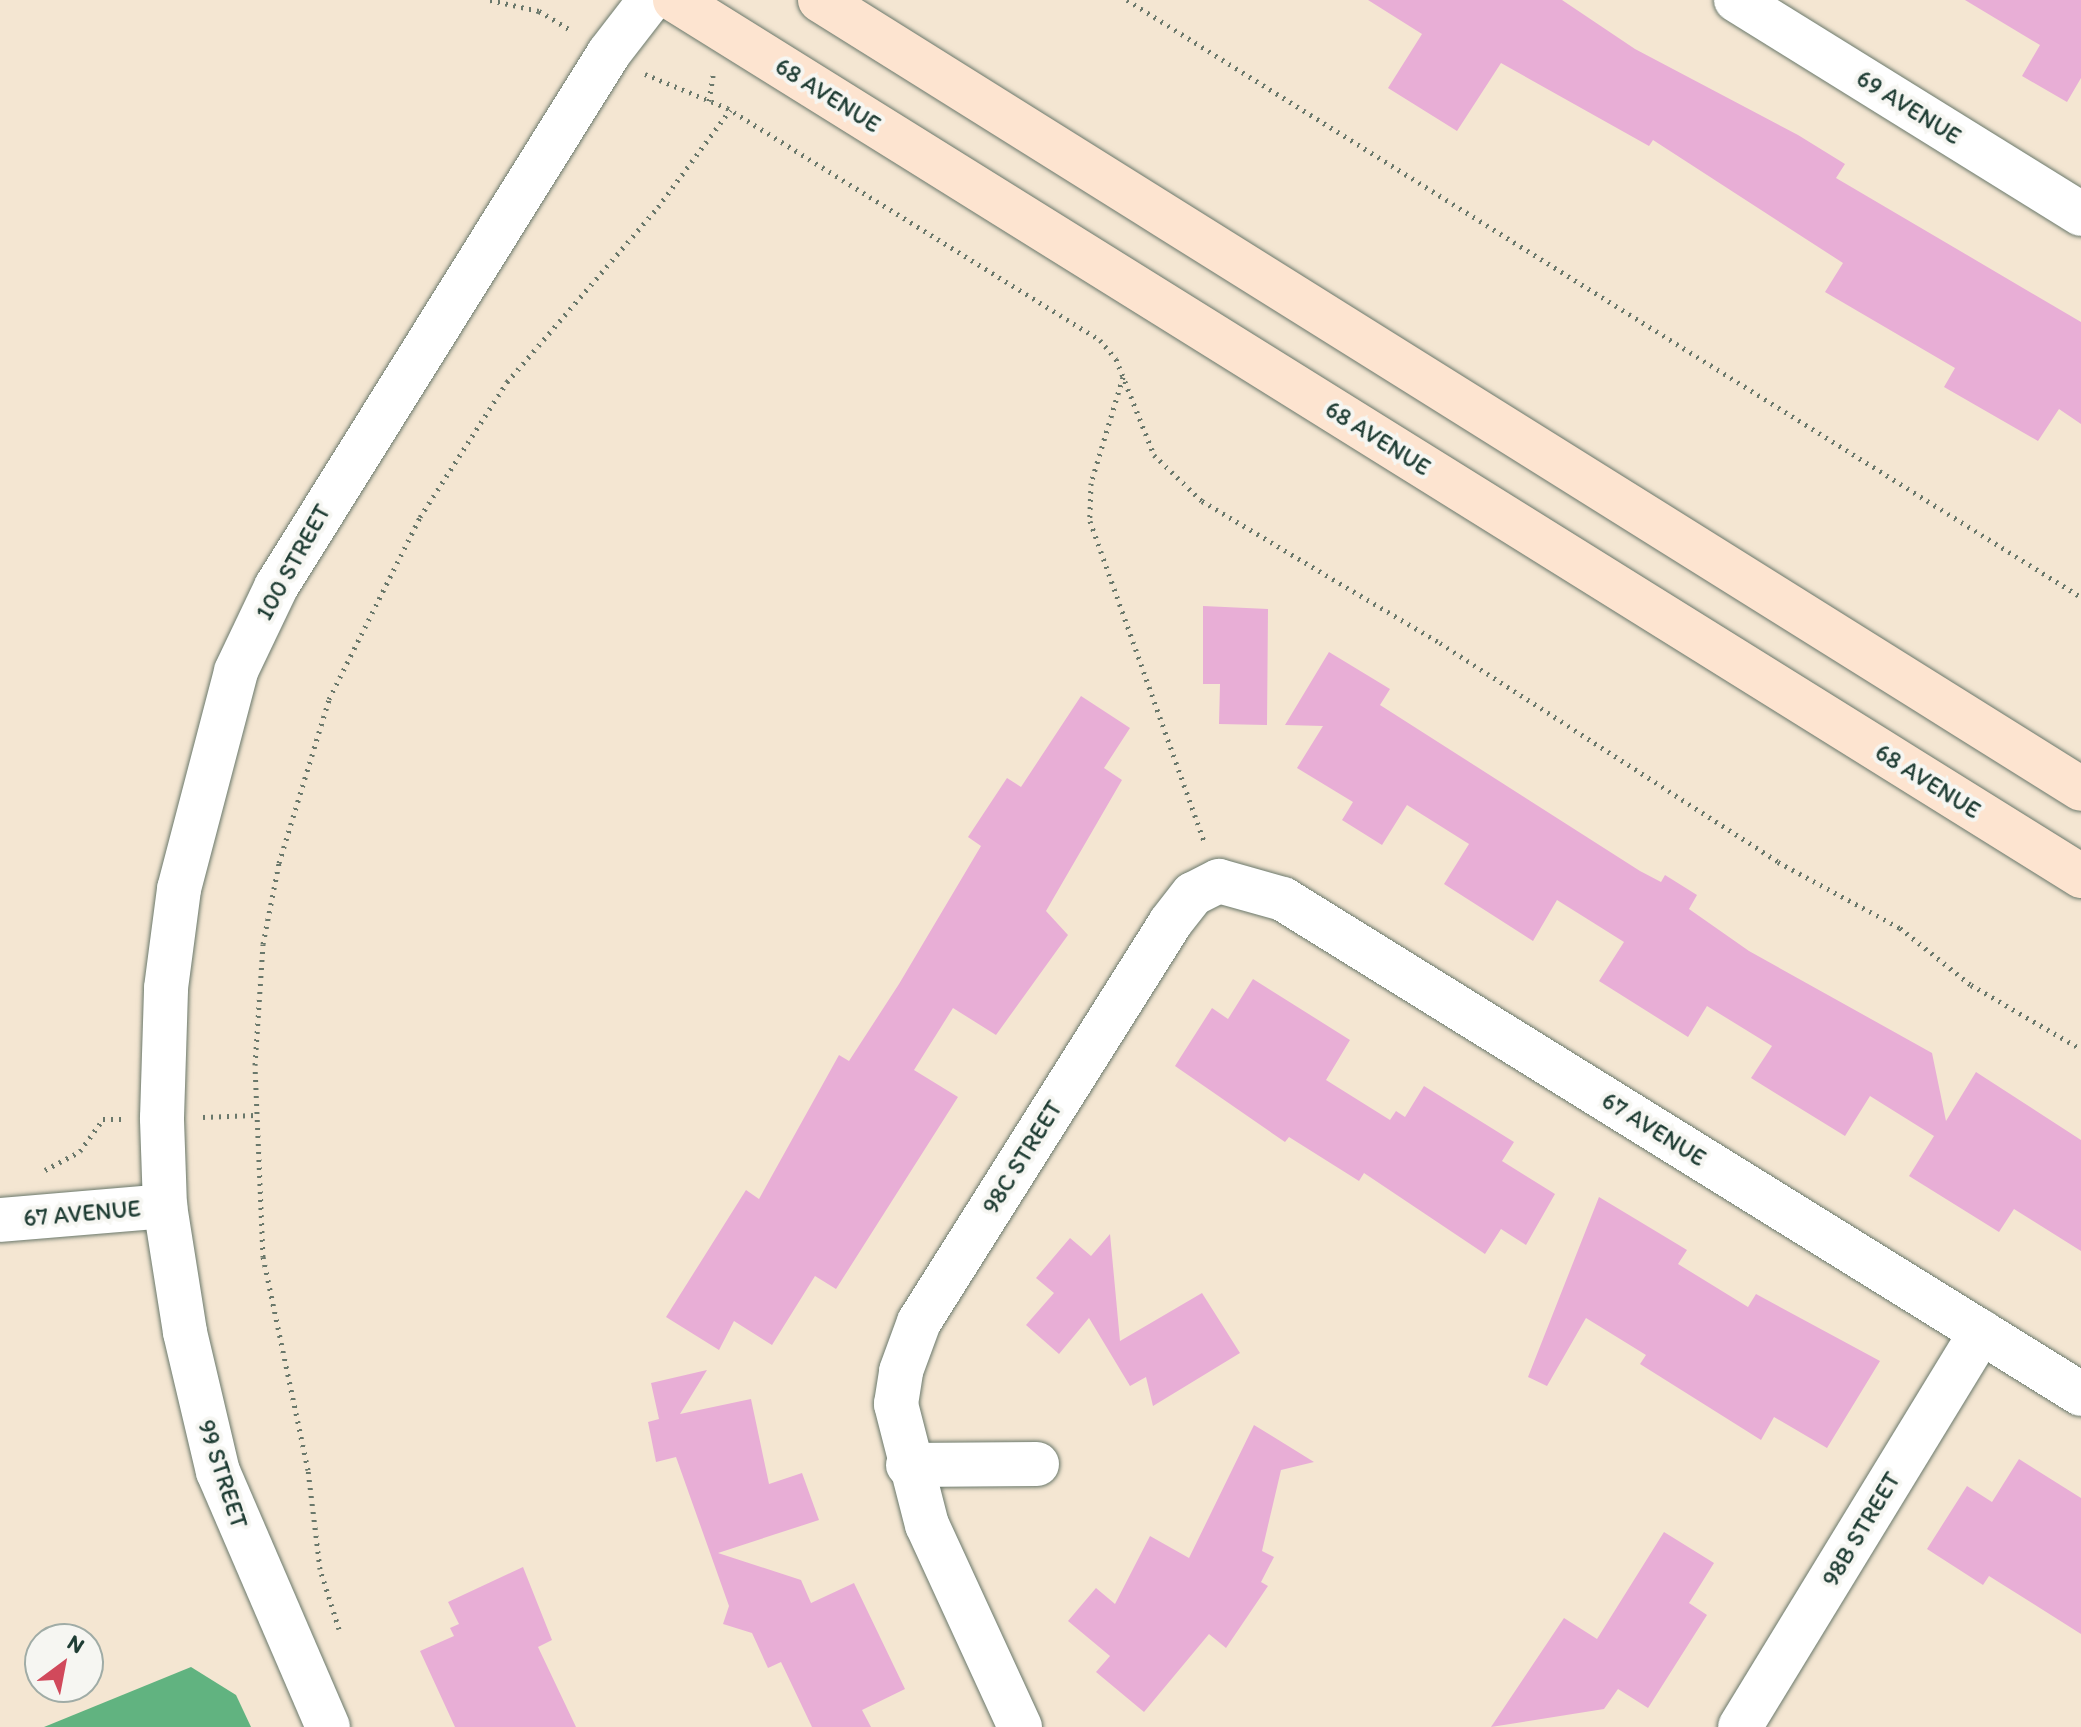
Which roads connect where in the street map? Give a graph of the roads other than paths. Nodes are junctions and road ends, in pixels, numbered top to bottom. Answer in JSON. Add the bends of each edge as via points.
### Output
{"nodes":[{"id":1,"x":650,"y":0,"type":"edge"},
{"id":2,"x":675,"y":0,"type":"edge"},
{"id":3,"x":820,"y":0,"type":"edge"},
{"id":4,"x":1736,"y":0,"type":"edge"},
{"id":5,"x":2081,"y":214,"type":"edge"},
{"id":6,"x":2081,"y":789,"type":"edge"},
{"id":7,"x":2081,"y":876,"type":"edge"},
{"id":8,"x":1219,"y":881,"type":"joint"},
{"id":9,"x":165,"y":1206,"type":"junction"},
{"id":10,"x":0,"y":1220,"type":"edge"},
{"id":11,"x":1981,"y":1332,"type":"junction"},
{"id":12,"x":2081,"y":1394,"type":"edge"},
{"id":13,"x":1037,"y":1464,"type":"dead end"},
{"id":14,"x":908,"y":1465,"type":"junction"},
{"id":15,"x":328,"y":1727,"type":"edge"},
{"id":16,"x":1020,"y":1727,"type":"edge"},
{"id":17,"x":1740,"y":1727,"type":"edge"}],
"edges":[{"from":1,"to":9,"type":"street","name":"100 STREET","via":[[609,53],[349,464],[276,587],[236,671],[179,889],[167,974]]},
{"from":2,"to":7,"type":"main road","name":"68 AVENUE"},
{"from":3,"to":6,"type":"main road"},
{"from":4,"to":5,"type":"street","name":"69 AVENUE"},
{"from":8,"to":11,"type":"street","name":"67 AVENUE","via":[[1283,899]]},
{"from":8,"to":14,"type":"street","name":"98C STREET","via":[[1193,894],[1170,923],[919,1322],[896,1404]]},
{"from":9,"to":10,"type":"street","name":"67 AVENUE"},
{"from":9,"to":15,"type":"street","name":"99 STREET","via":[[218,1472]]},
{"from":11,"to":12,"type":"street","name":"67 AVENUE"},
{"from":11,"to":17,"type":"street","name":"98B STREET"},
{"from":13,"to":14,"type":"street"},
{"from":14,"to":16,"type":"street","name":"98C STREET","via":[[958,1598]]}]}
